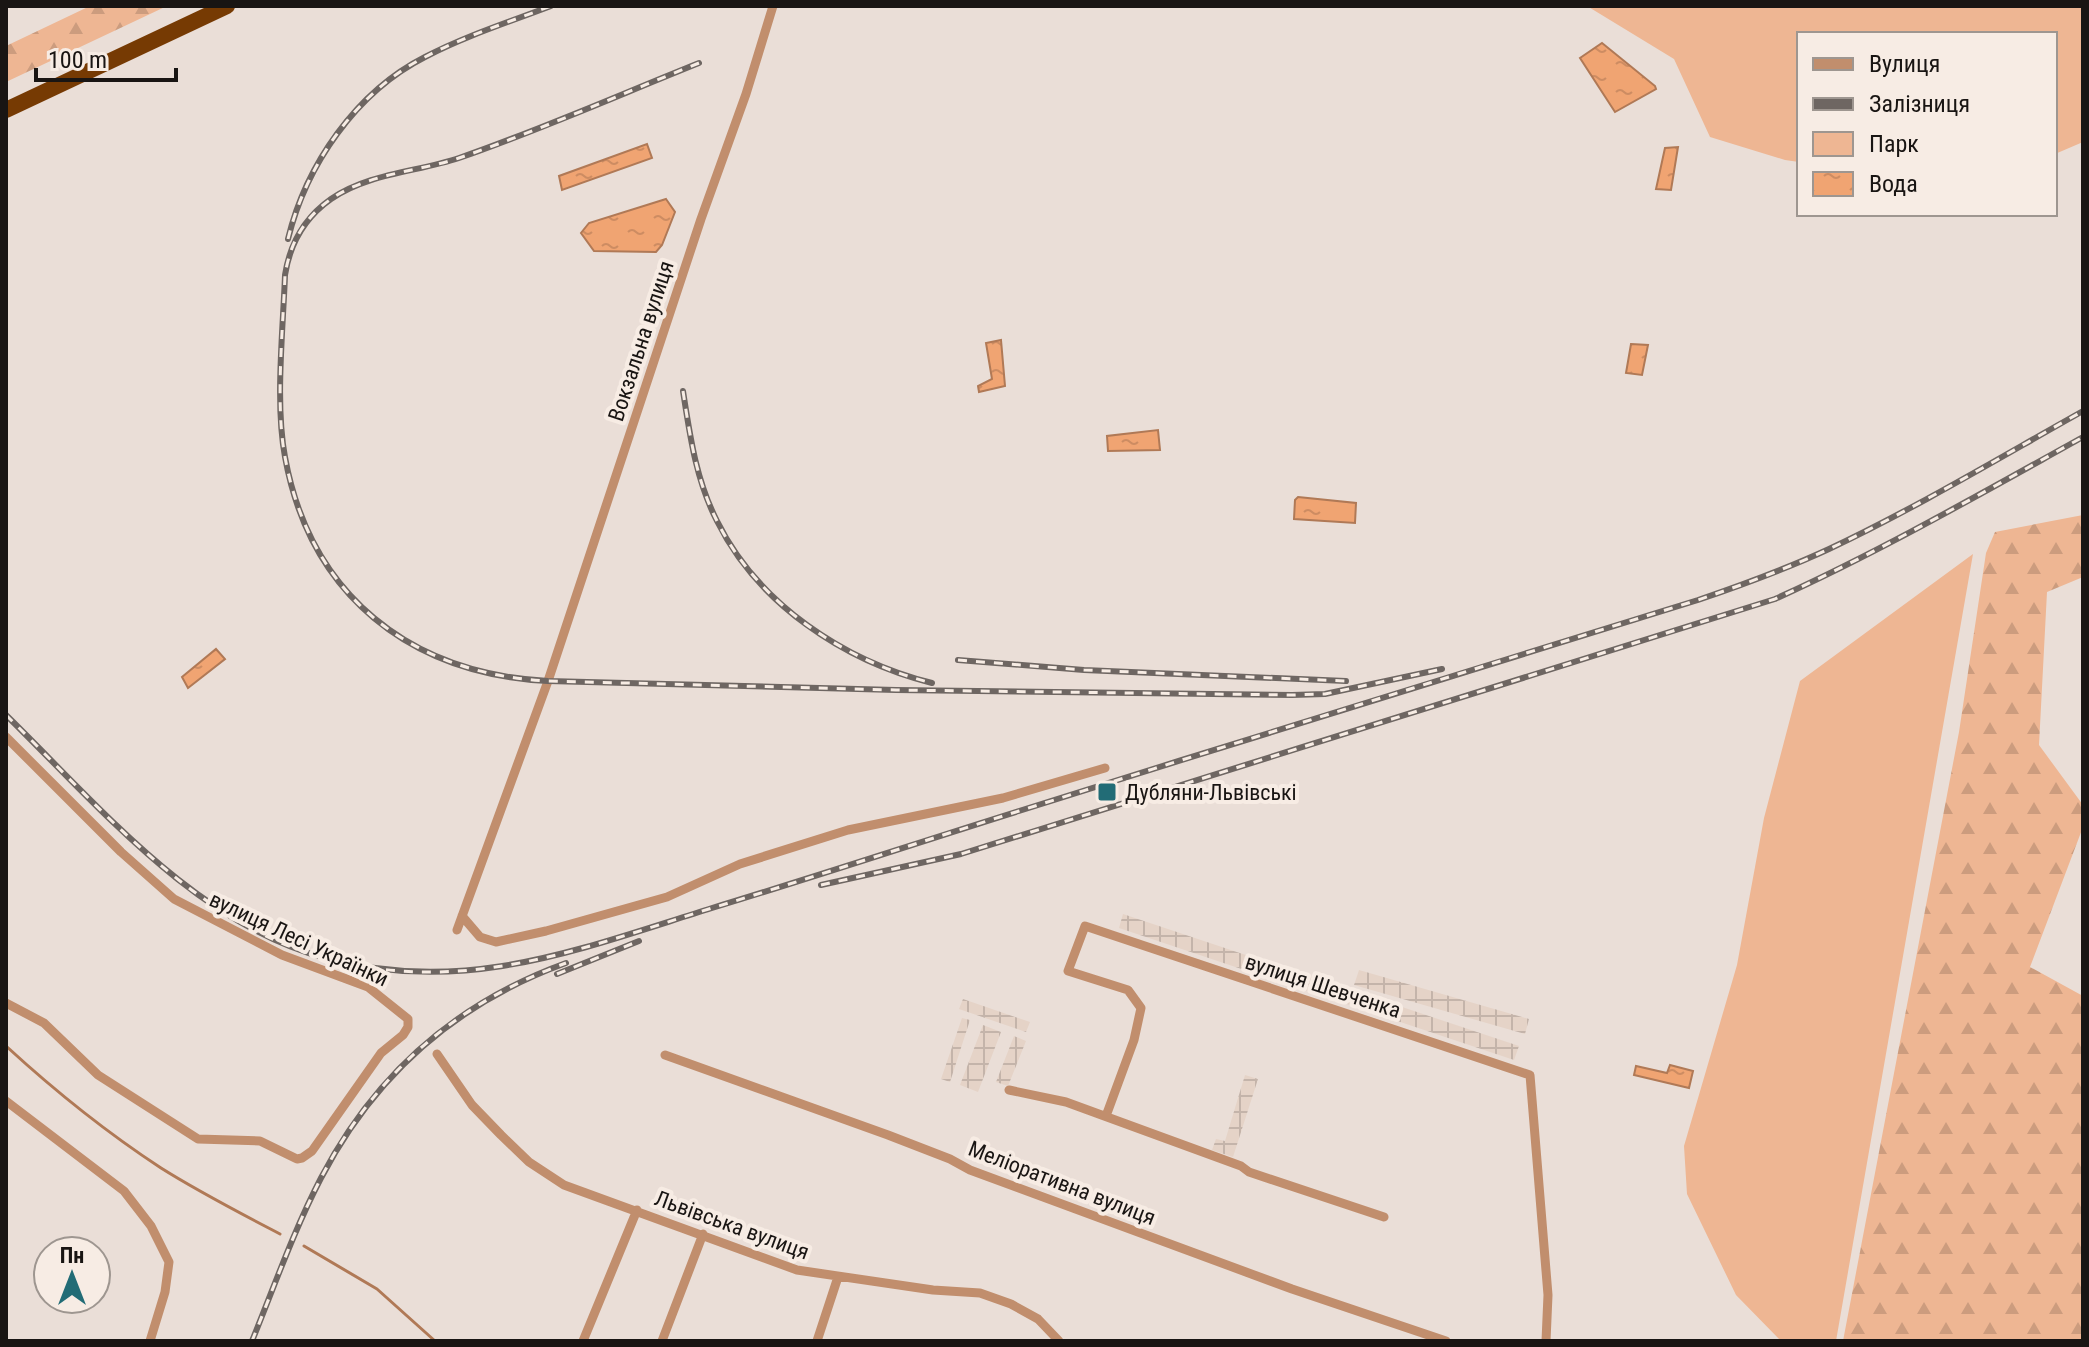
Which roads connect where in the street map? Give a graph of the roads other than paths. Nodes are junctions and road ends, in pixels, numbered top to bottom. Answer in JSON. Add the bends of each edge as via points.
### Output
{"nodes":[{"id":1,"x":227,"y":6,"type":"edge"},
{"id":2,"x":773,"y":6,"type":"edge"},
{"id":3,"x":6,"y":110,"type":"edge"},
{"id":4,"x":6,"y":737,"type":"edge"},
{"id":5,"x":1105,"y":768,"type":"dead end"},
{"id":6,"x":462,"y":916,"type":"junction"},
{"id":7,"x":457,"y":930,"type":"dead end"},
{"id":8,"x":6,"y":1003,"type":"edge"},
{"id":9,"x":437,"y":1054,"type":"dead end"},
{"id":10,"x":665,"y":1055,"type":"dead end"},
{"id":11,"x":1009,"y":1090,"type":"dead end"},
{"id":12,"x":6,"y":1101,"type":"edge"},
{"id":13,"x":1106,"y":1116,"type":"junction"},
{"id":14,"x":637,"y":1210,"type":"junction"},
{"id":15,"x":1384,"y":1217,"type":"dead end"},
{"id":16,"x":703,"y":1234,"type":"junction"},
{"id":17,"x":838,"y":1277,"type":"junction"},
{"id":18,"x":150,"y":1341,"type":"edge"},
{"id":19,"x":583,"y":1341,"type":"edge"},
{"id":20,"x":662,"y":1341,"type":"edge"},
{"id":21,"x":817,"y":1341,"type":"edge"},
{"id":22,"x":1059,"y":1341,"type":"edge"},
{"id":23,"x":1446,"y":1341,"type":"edge"},
{"id":24,"x":1546,"y":1341,"type":"edge"}],
"edges":[{"from":1,"to":3,"type":"highway"},
{"from":2,"to":6,"type":"street","name":"Вокзальна вулиця","via":[[545,688]]},
{"from":4,"to":8,"type":"street","name":"вулиця Лесі Українки","via":[[174,899],[282,955],[368,987],[408,1019],[408,1027],[381,1053],[312,1151],[297,1159],[260,1141],[198,1139],[98,1075],[44,1023]]},
{"from":5,"to":6,"type":"street","via":[[1003,798],[848,830],[740,864],[667,897],[546,931],[496,942],[480,937]]},
{"from":6,"to":7,"type":"street"},
{"from":9,"to":14,"type":"street","name":"Львівська вулиця","via":[[472,1105],[529,1162],[564,1185]]},
{"from":10,"to":23,"type":"street","name":"Меліоративна вулиця","via":[[1292,1289]]},
{"from":11,"to":13,"type":"street"},
{"from":12,"to":18,"type":"street","via":[[124,1191],[151,1226],[169,1262]]},
{"from":13,"to":15,"type":"street"},
{"from":13,"to":24,"type":"street","name":"вулиця Шевченка","via":[[1141,1008],[1128,990],[1068,971],[1085,926],[1530,1075],[1548,1295]]},
{"from":14,"to":16,"type":"street","name":"Львівська вулиця"},
{"from":14,"to":19,"type":"street"},
{"from":16,"to":17,"type":"street","name":"Львівська вулиця","via":[[786,1266]]},
{"from":16,"to":20,"type":"street"},
{"from":17,"to":21,"type":"street"},
{"from":17,"to":22,"type":"street","name":"Львівська вулиця","via":[[980,1293],[1038,1319]]}]}
